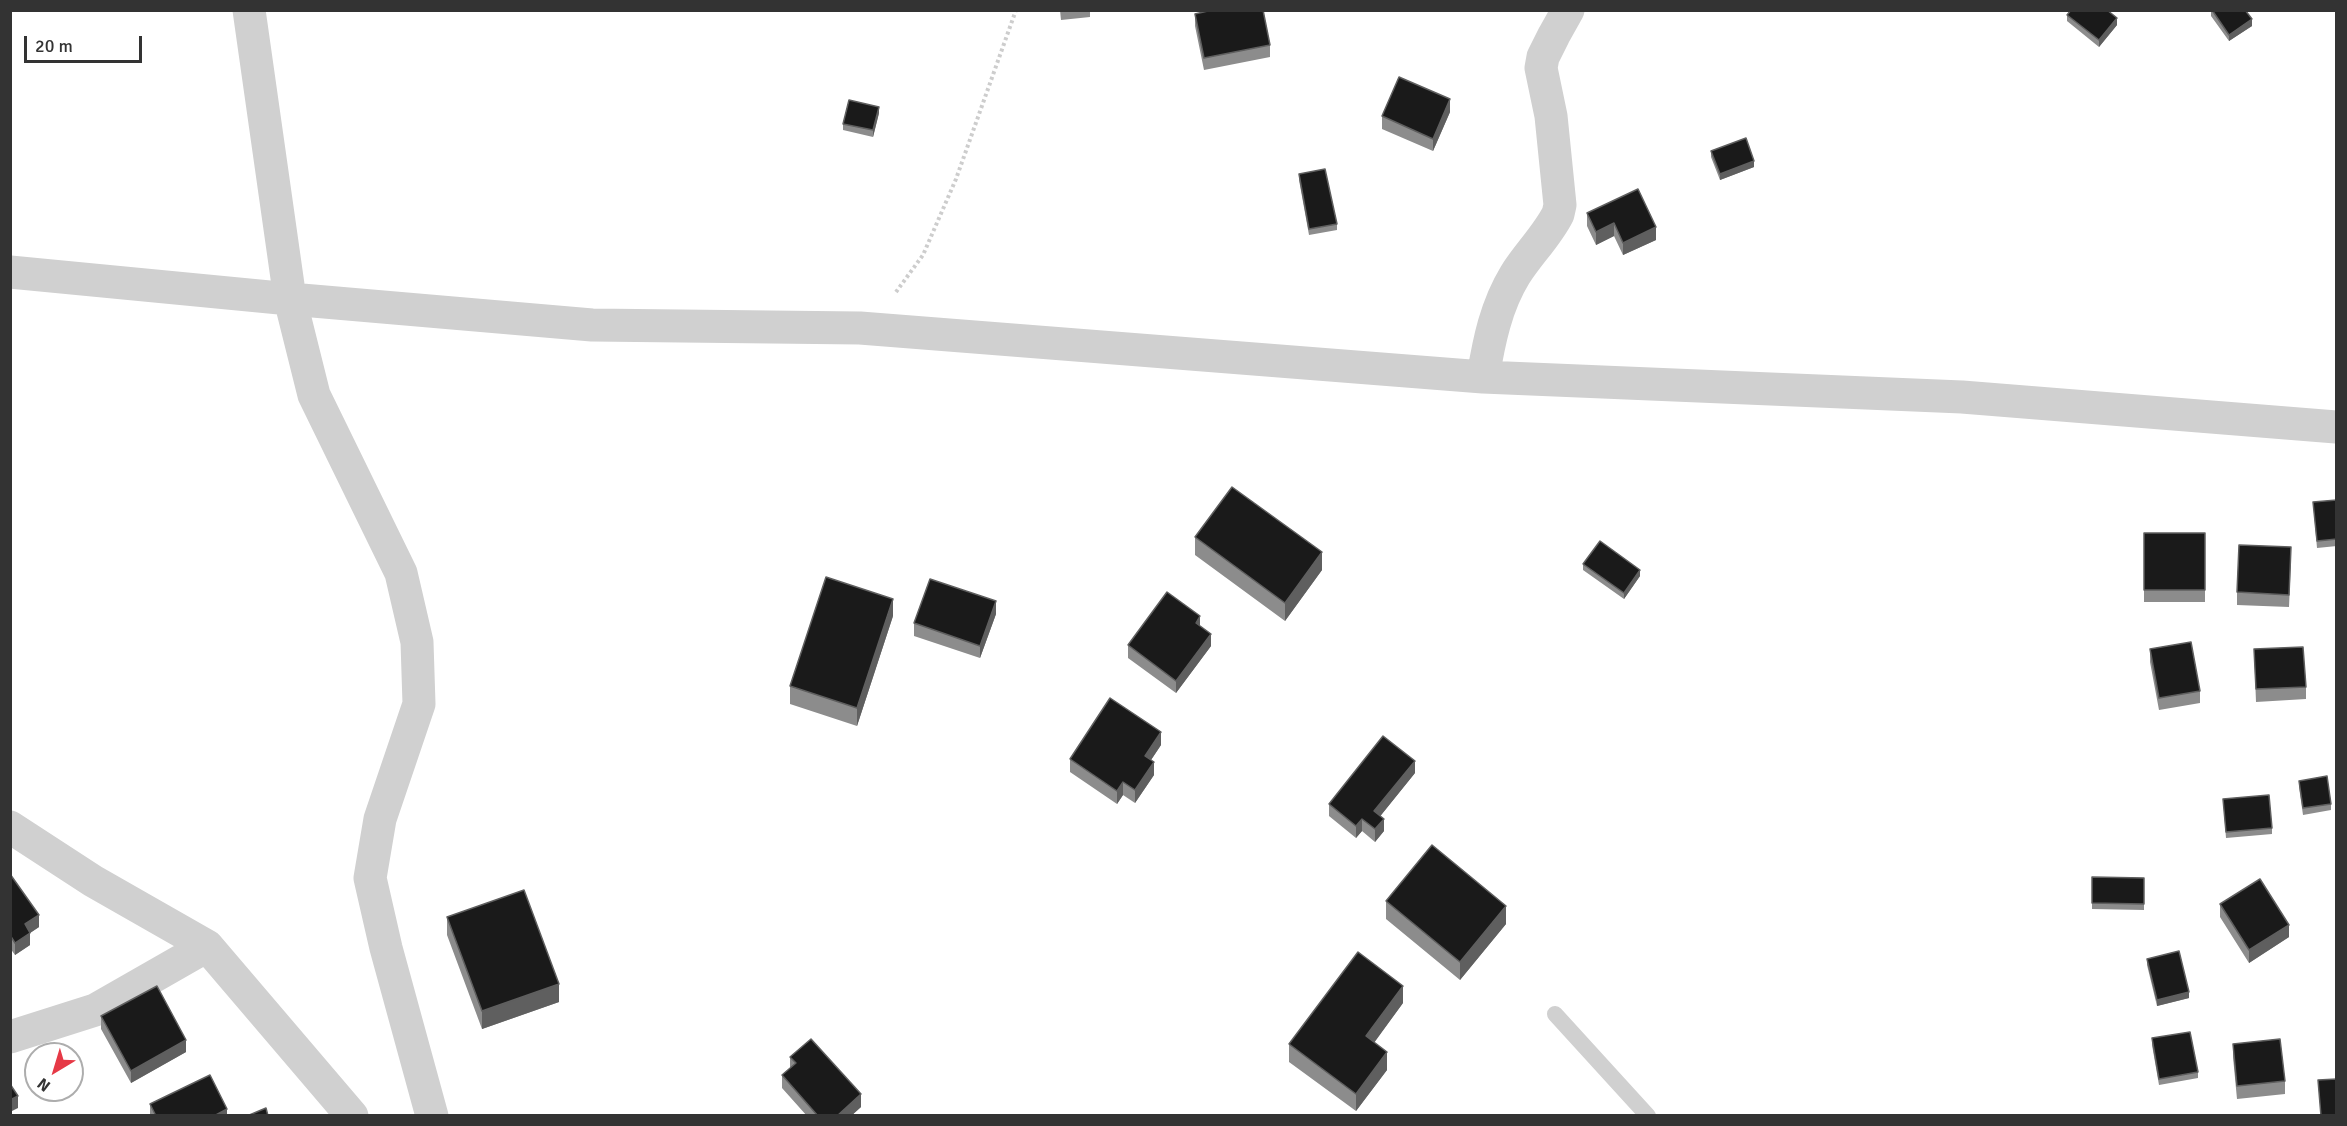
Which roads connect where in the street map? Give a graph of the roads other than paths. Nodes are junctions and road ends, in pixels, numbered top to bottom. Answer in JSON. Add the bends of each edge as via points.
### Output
{"nodes":[{"id":1,"x":249,"y":10,"type":"edge"},
{"id":2,"x":1568,"y":10,"type":"edge"},
{"id":3,"x":10,"y":272,"type":"edge"},
{"id":4,"x":290,"y":299,"type":"junction"},
{"id":5,"x":1483,"y":377,"type":"junction"},
{"id":6,"x":2337,"y":427,"type":"edge"},
{"id":7,"x":10,"y":827,"type":"edge"},
{"id":8,"x":207,"y":946,"type":"junction"},
{"id":9,"x":1555,"y":1014,"type":"dead end"},
{"id":10,"x":10,"y":1037,"type":"edge"},
{"id":11,"x":352,"y":1116,"type":"edge"},
{"id":12,"x":432,"y":1116,"type":"edge"},
{"id":13,"x":1648,"y":1116,"type":"edge"}],
"edges":[{"from":1,"to":4,"type":"street"},
{"from":2,"to":5,"type":"street","via":[[1541,68],[1551,116],[1558,214],[1514,276],[1501,304],[1491,332]]},
{"from":3,"to":4,"type":"street"},
{"from":4,"to":5,"type":"street","via":[[592,325],[860,328]]},
{"from":4,"to":12,"type":"street","via":[[314,395],[401,573],[417,642],[419,704],[380,819],[370,878]]},
{"from":5,"to":6,"type":"street","via":[[1962,397]]},
{"from":7,"to":8,"type":"street","via":[[93,881]]},
{"from":8,"to":10,"type":"street","via":[[95,1010]]},
{"from":8,"to":11,"type":"street"},
{"from":9,"to":13,"type":"lane"}]}
